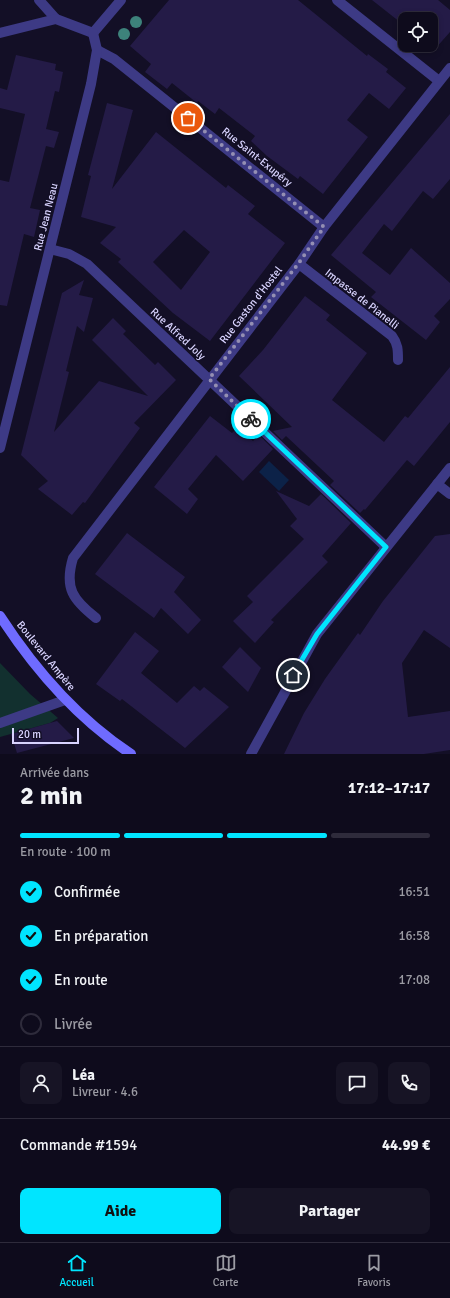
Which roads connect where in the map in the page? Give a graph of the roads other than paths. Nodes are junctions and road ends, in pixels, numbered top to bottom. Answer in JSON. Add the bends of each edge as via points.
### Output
{"nodes":[{"id":1,"x":39,"y":0,"type":"edge"},
{"id":2,"x":121,"y":0,"type":"edge"},
{"id":3,"x":337,"y":0,"type":"edge"},
{"id":4,"x":56,"y":19,"type":"junction"},
{"id":5,"x":0,"y":33,"type":"edge"},
{"id":6,"x":93,"y":33,"type":"junction"},
{"id":7,"x":97,"y":50,"type":"junction"},
{"id":8,"x":450,"y":68,"type":"edge"},
{"id":9,"x":439,"y":81,"type":"junction"},
{"id":10,"x":324,"y":227,"type":"junction"},
{"id":11,"x":50,"y":249,"type":"junction"},
{"id":12,"x":298,"y":264,"type":"junction"},
{"id":13,"x":398,"y":360,"type":"dead end"},
{"id":14,"x":209,"y":379,"type":"junction"},
{"id":15,"x":0,"y":448,"type":"edge"},
{"id":16,"x":450,"y":468,"type":"edge"},
{"id":17,"x":437,"y":484,"type":"junction"},
{"id":18,"x":450,"y":494,"type":"edge"},
{"id":19,"x":386,"y":547,"type":"junction"},
{"id":20,"x":0,"y":616,"type":"edge"},
{"id":21,"x":96,"y":618,"type":"dead end"},
{"id":22,"x":65,"y":700,"type":"junction"},
{"id":23,"x":0,"y":723,"type":"edge"},
{"id":24,"x":131,"y":754,"type":"edge"},
{"id":25,"x":251,"y":754,"type":"edge"}],
"edges":[{"from":1,"to":4,"type":"street"},
{"from":2,"to":6,"type":"street"},
{"from":3,"to":9,"type":"street"},
{"from":4,"to":5,"type":"street"},
{"from":4,"to":6,"type":"street"},
{"from":6,"to":7,"type":"street","name":"Rue Jean Neau"},
{"from":7,"to":10,"type":"street","name":"Rue Saint-Exupéry","via":[[114,59]]},
{"from":7,"to":11,"type":"street","name":"Rue Jean Neau"},
{"from":8,"to":9,"type":"street","name":"Rue Gaston d'Hostel"},
{"from":9,"to":10,"type":"street","name":"Rue Gaston d'Hostel"},
{"from":10,"to":12,"type":"street","name":"Rue Gaston d'Hostel"},
{"from":11,"to":14,"type":"street","name":"Rue Alfred Joly","via":[[68,254],[87,264]]},
{"from":11,"to":15,"type":"street","name":"Rue Jean Neau"},
{"from":12,"to":13,"type":"street","name":"Impasse de Pianelli","via":[[392,336],[396,341]]},
{"from":12,"to":14,"type":"street","name":"Rue Gaston d'Hostel"},
{"from":14,"to":19,"type":"street","name":"Rue Alfred Joly"},
{"from":14,"to":21,"type":"street","name":"Rue Gaston d'Hostel","via":[[73,558],[69,581],[79,604]]},
{"from":16,"to":17,"type":"street"},
{"from":17,"to":18,"type":"street"},
{"from":17,"to":19,"type":"street"},
{"from":19,"to":25,"type":"street","via":[[317,634]]},
{"from":20,"to":22,"type":"street","name":"Boulevard Ampère","via":[[40,671]]},
{"from":22,"to":23,"type":"street"},
{"from":22,"to":24,"type":"street","name":"Boulevard Ampère"}]}
